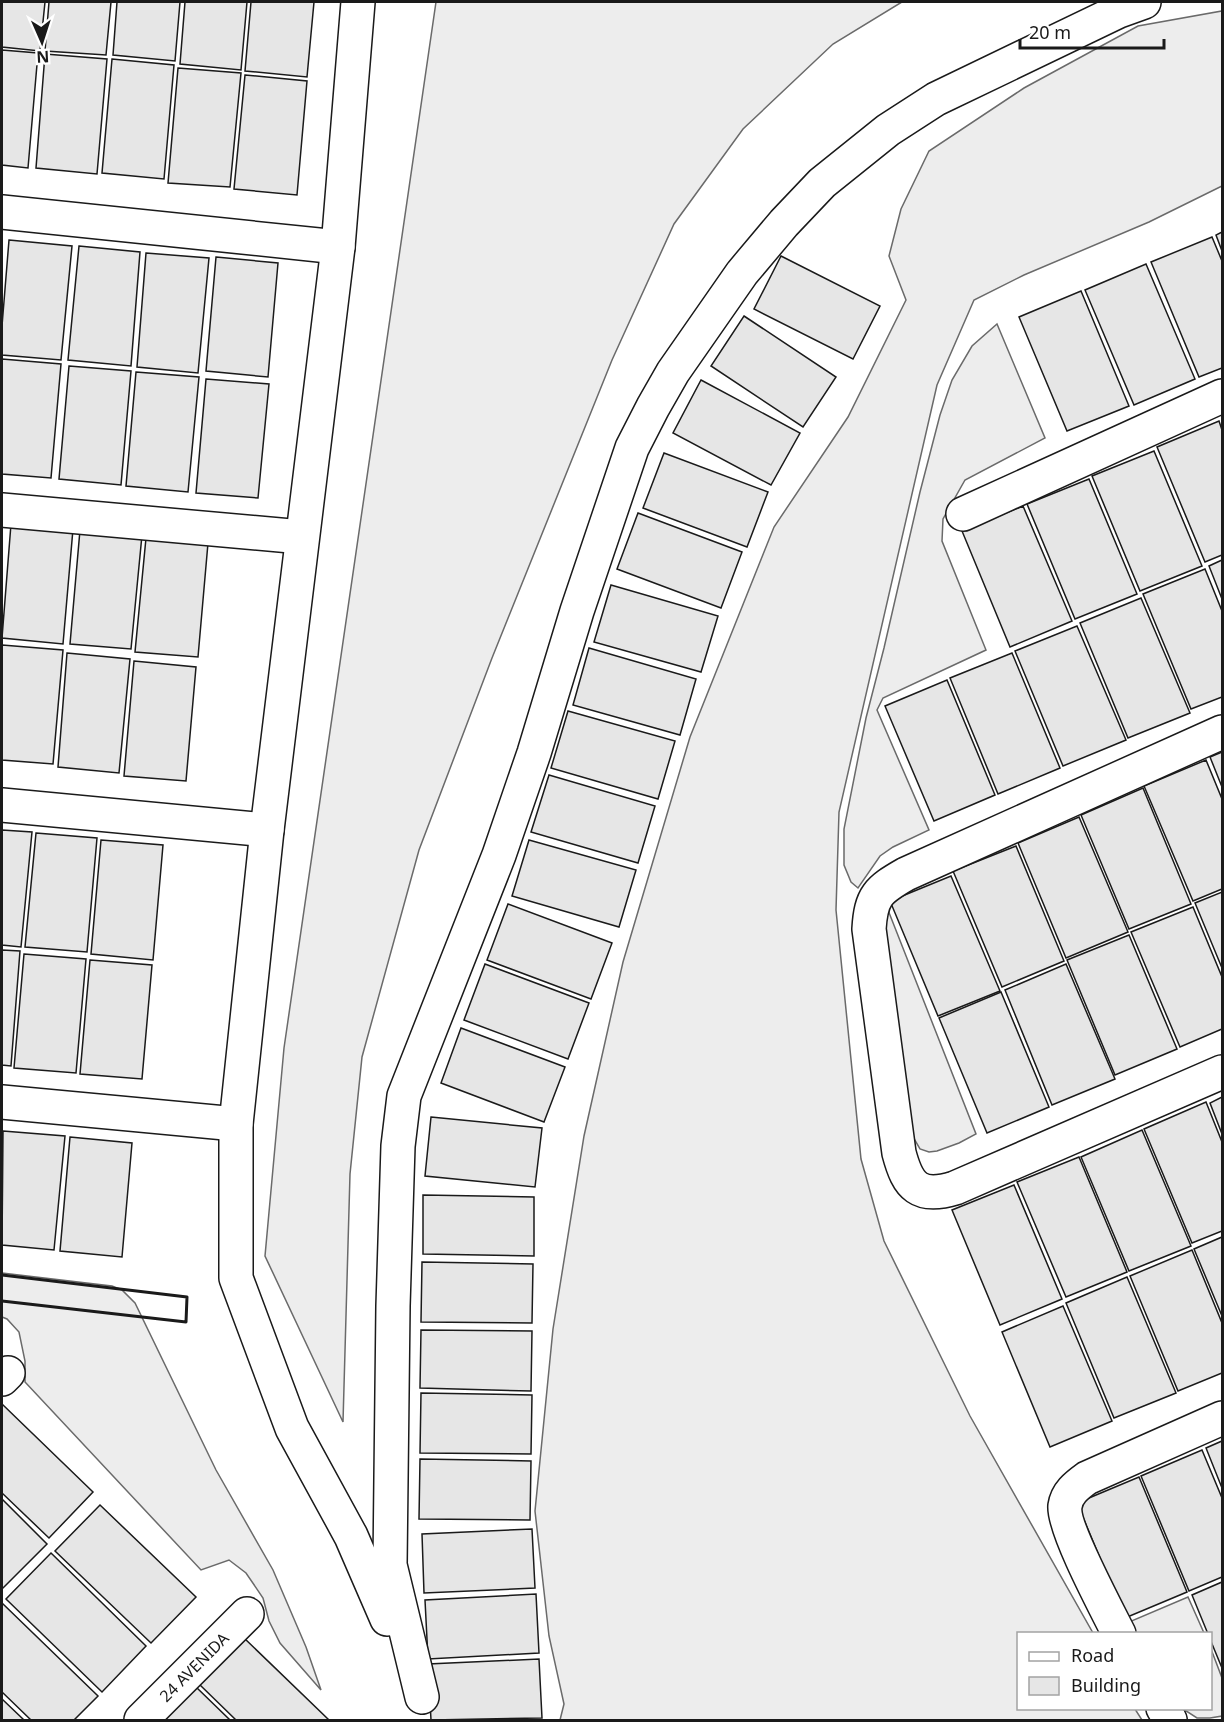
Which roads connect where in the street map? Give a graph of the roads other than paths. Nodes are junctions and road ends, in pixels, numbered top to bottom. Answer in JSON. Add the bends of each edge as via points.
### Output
{"nodes":[{"id":1,"x":358,"y":2,"type":"edge"},
{"id":2,"x":1144,"y":2,"type":"edge"},
{"id":3,"x":2,"y":212,"type":"edge"},
{"id":4,"x":338,"y":247,"type":"junction"},
{"id":5,"x":1222,"y":396,"type":"edge"},
{"id":6,"x":2,"y":510,"type":"edge"},
{"id":7,"x":963,"y":514,"type":"dead end"},
{"id":8,"x":302,"y":537,"type":"junction"},
{"id":9,"x":1222,"y":732,"type":"edge"},
{"id":10,"x":2,"y":805,"type":"edge"},
{"id":11,"x":267,"y":830,"type":"junction"},
{"id":12,"x":1222,"y":1072,"type":"edge"},
{"id":13,"x":2,"y":1102,"type":"edge"},
{"id":14,"x":236,"y":1124,"type":"junction"},
{"id":15,"x":1222,"y":1418,"type":"edge"},
{"id":16,"x":247,"y":1614,"type":"dead end"},
{"id":17,"x":1118,"y":1632,"type":"edge"},
{"id":18,"x":425,"y":1709,"type":"edge"},
{"id":19,"x":141,"y":1720,"type":"edge"}],
"edges":[{"from":1,"to":4,"type":"street"},
{"from":2,"to":18,"type":"street","via":[[936,99],[888,130],[822,183],[742,273],[673,372],[632,448],[502,844],[404,1096],[398,1146],[393,1283],[390,1565]]},
{"from":3,"to":4,"type":"street"},
{"from":4,"to":8,"type":"street"},
{"from":5,"to":7,"type":"street"},
{"from":6,"to":8,"type":"street"},
{"from":8,"to":11,"type":"street"},
{"from":9,"to":12,"type":"street","via":[[906,874],[876,895],[869,929],[899,1154],[913,1186],[924,1192],[955,1188]]},
{"from":10,"to":11,"type":"street"},
{"from":11,"to":14,"type":"street"},
{"from":13,"to":14,"type":"street"},
{"from":14,"to":18,"type":"street","via":[[236,1278],[292,1428],[351,1536]]},
{"from":15,"to":17,"type":"street","via":[[1087,1478],[1070,1491],[1065,1505],[1066,1520]]},
{"from":16,"to":19,"type":"street","name":"24 AVENIDA"}]}
